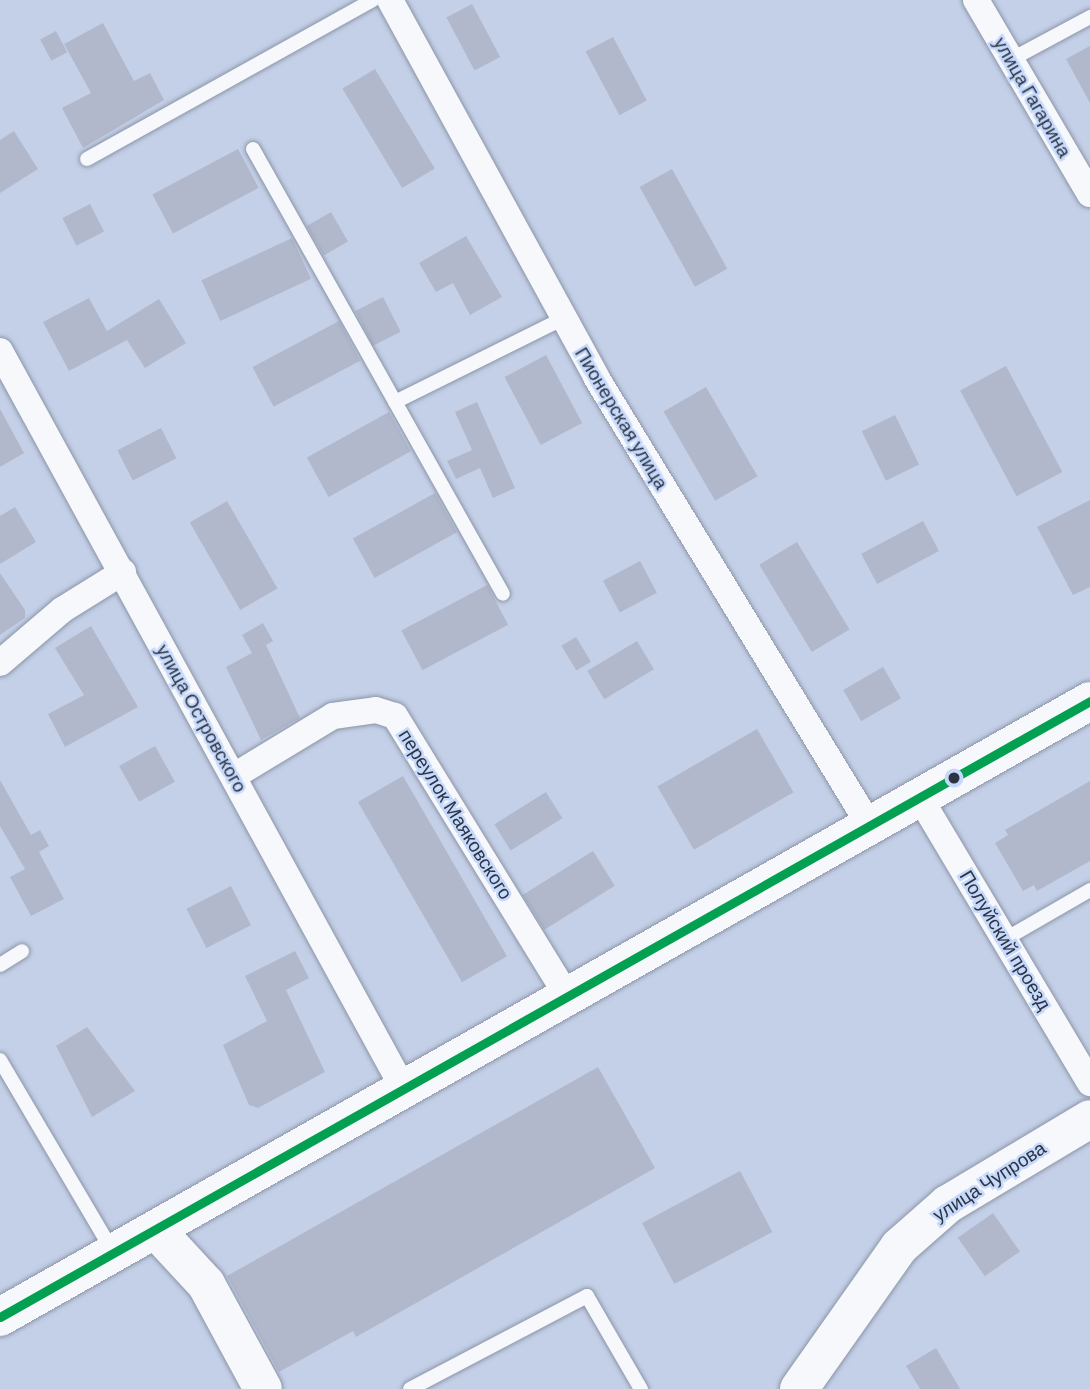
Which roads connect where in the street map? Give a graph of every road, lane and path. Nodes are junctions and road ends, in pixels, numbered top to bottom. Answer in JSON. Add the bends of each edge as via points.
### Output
{"nodes":[{"id":1,"x":976,"y":0,"type":"edge"},
{"id":2,"x":391,"y":2,"type":"edge"},
{"id":3,"x":1090,"y":18,"type":"edge"},
{"id":4,"x":1012,"y":59,"type":"junction"},
{"id":5,"x":253,"y":149,"type":"dead end"},
{"id":6,"x":87,"y":159,"type":"dead end"},
{"id":7,"x":1090,"y":194,"type":"edge"},
{"id":8,"x":562,"y":319,"type":"junction"},
{"id":9,"x":0,"y":351,"type":"edge"},
{"id":10,"x":395,"y":402,"type":"junction"},
{"id":11,"x":123,"y":572,"type":"junction"},
{"id":12,"x":503,"y":594,"type":"dead end"},
{"id":13,"x":0,"y":663,"type":"edge"},
{"id":14,"x":1090,"y":701,"type":"edge"},
{"id":15,"x":234,"y":776,"type":"junction"},
{"id":16,"x":920,"y":798,"type":"junction"},
{"id":17,"x":870,"y":826,"type":"junction"},
{"id":18,"x":1090,"y":890,"type":"edge"},
{"id":19,"x":1007,"y":937,"type":"junction"},
{"id":20,"x":22,"y":951,"type":"dead end"},
{"id":21,"x":0,"y":965,"type":"edge"},
{"id":22,"x":566,"y":994,"type":"junction"},
{"id":23,"x":0,"y":1060,"type":"edge"},
{"id":24,"x":1090,"y":1083,"type":"edge"},
{"id":25,"x":402,"y":1086,"type":"junction"},
{"id":26,"x":1090,"y":1119,"type":"edge"},
{"id":27,"x":156,"y":1230,"type":"junction"},
{"id":28,"x":114,"y":1254,"type":"junction"},
{"id":29,"x":0,"y":1317,"type":"edge"},
{"id":30,"x":263,"y":1389,"type":"edge"},
{"id":31,"x":410,"y":1389,"type":"edge"},
{"id":32,"x":641,"y":1389,"type":"edge"},
{"id":33,"x":799,"y":1389,"type":"edge"}],
"edges":[{"from":1,"to":4,"type":"street","name":"улица Гагарина"},
{"from":2,"to":6,"type":"lane"},
{"from":2,"to":8,"type":"street","name":"Пионерская улица"},
{"from":3,"to":4,"type":"lane"},
{"from":4,"to":7,"type":"street","name":"улица Гагарина"},
{"from":5,"to":10,"type":"lane"},
{"from":8,"to":10,"type":"lane"},
{"from":8,"to":17,"type":"street","name":"Пионерская улица"},
{"from":9,"to":11,"type":"street","name":"улица Островского"},
{"from":10,"to":12,"type":"lane"},
{"from":11,"to":13,"type":"street","via":[[62,610]]},
{"from":11,"to":15,"type":"street","name":"улица Островского"},
{"from":14,"to":16,"type":"street"},
{"from":15,"to":22,"type":"street","name":"переулок Маяковского","via":[[333,716],[376,710],[395,716]]},
{"from":15,"to":25,"type":"street","name":"улица Островского"},
{"from":16,"to":17,"type":"street"},
{"from":16,"to":19,"type":"street","name":"Полуйский проезд"},
{"from":17,"to":22,"type":"street"},
{"from":18,"to":19,"type":"lane"},
{"from":19,"to":24,"type":"street","name":"Полуйский проезд"},
{"from":20,"to":21,"type":"lane"},
{"from":22,"to":25,"type":"street"},
{"from":23,"to":28,"type":"lane"},
{"from":25,"to":27,"type":"street"},
{"from":26,"to":33,"type":"street","name":"улица Чупрова","via":[[948,1204],[916,1231],[875,1273]]},
{"from":27,"to":28,"type":"street"},
{"from":27,"to":30,"type":"street","via":[[206,1284]]},
{"from":28,"to":29,"type":"street"},
{"from":31,"to":32,"type":"lane","via":[[587,1296]]}]}
